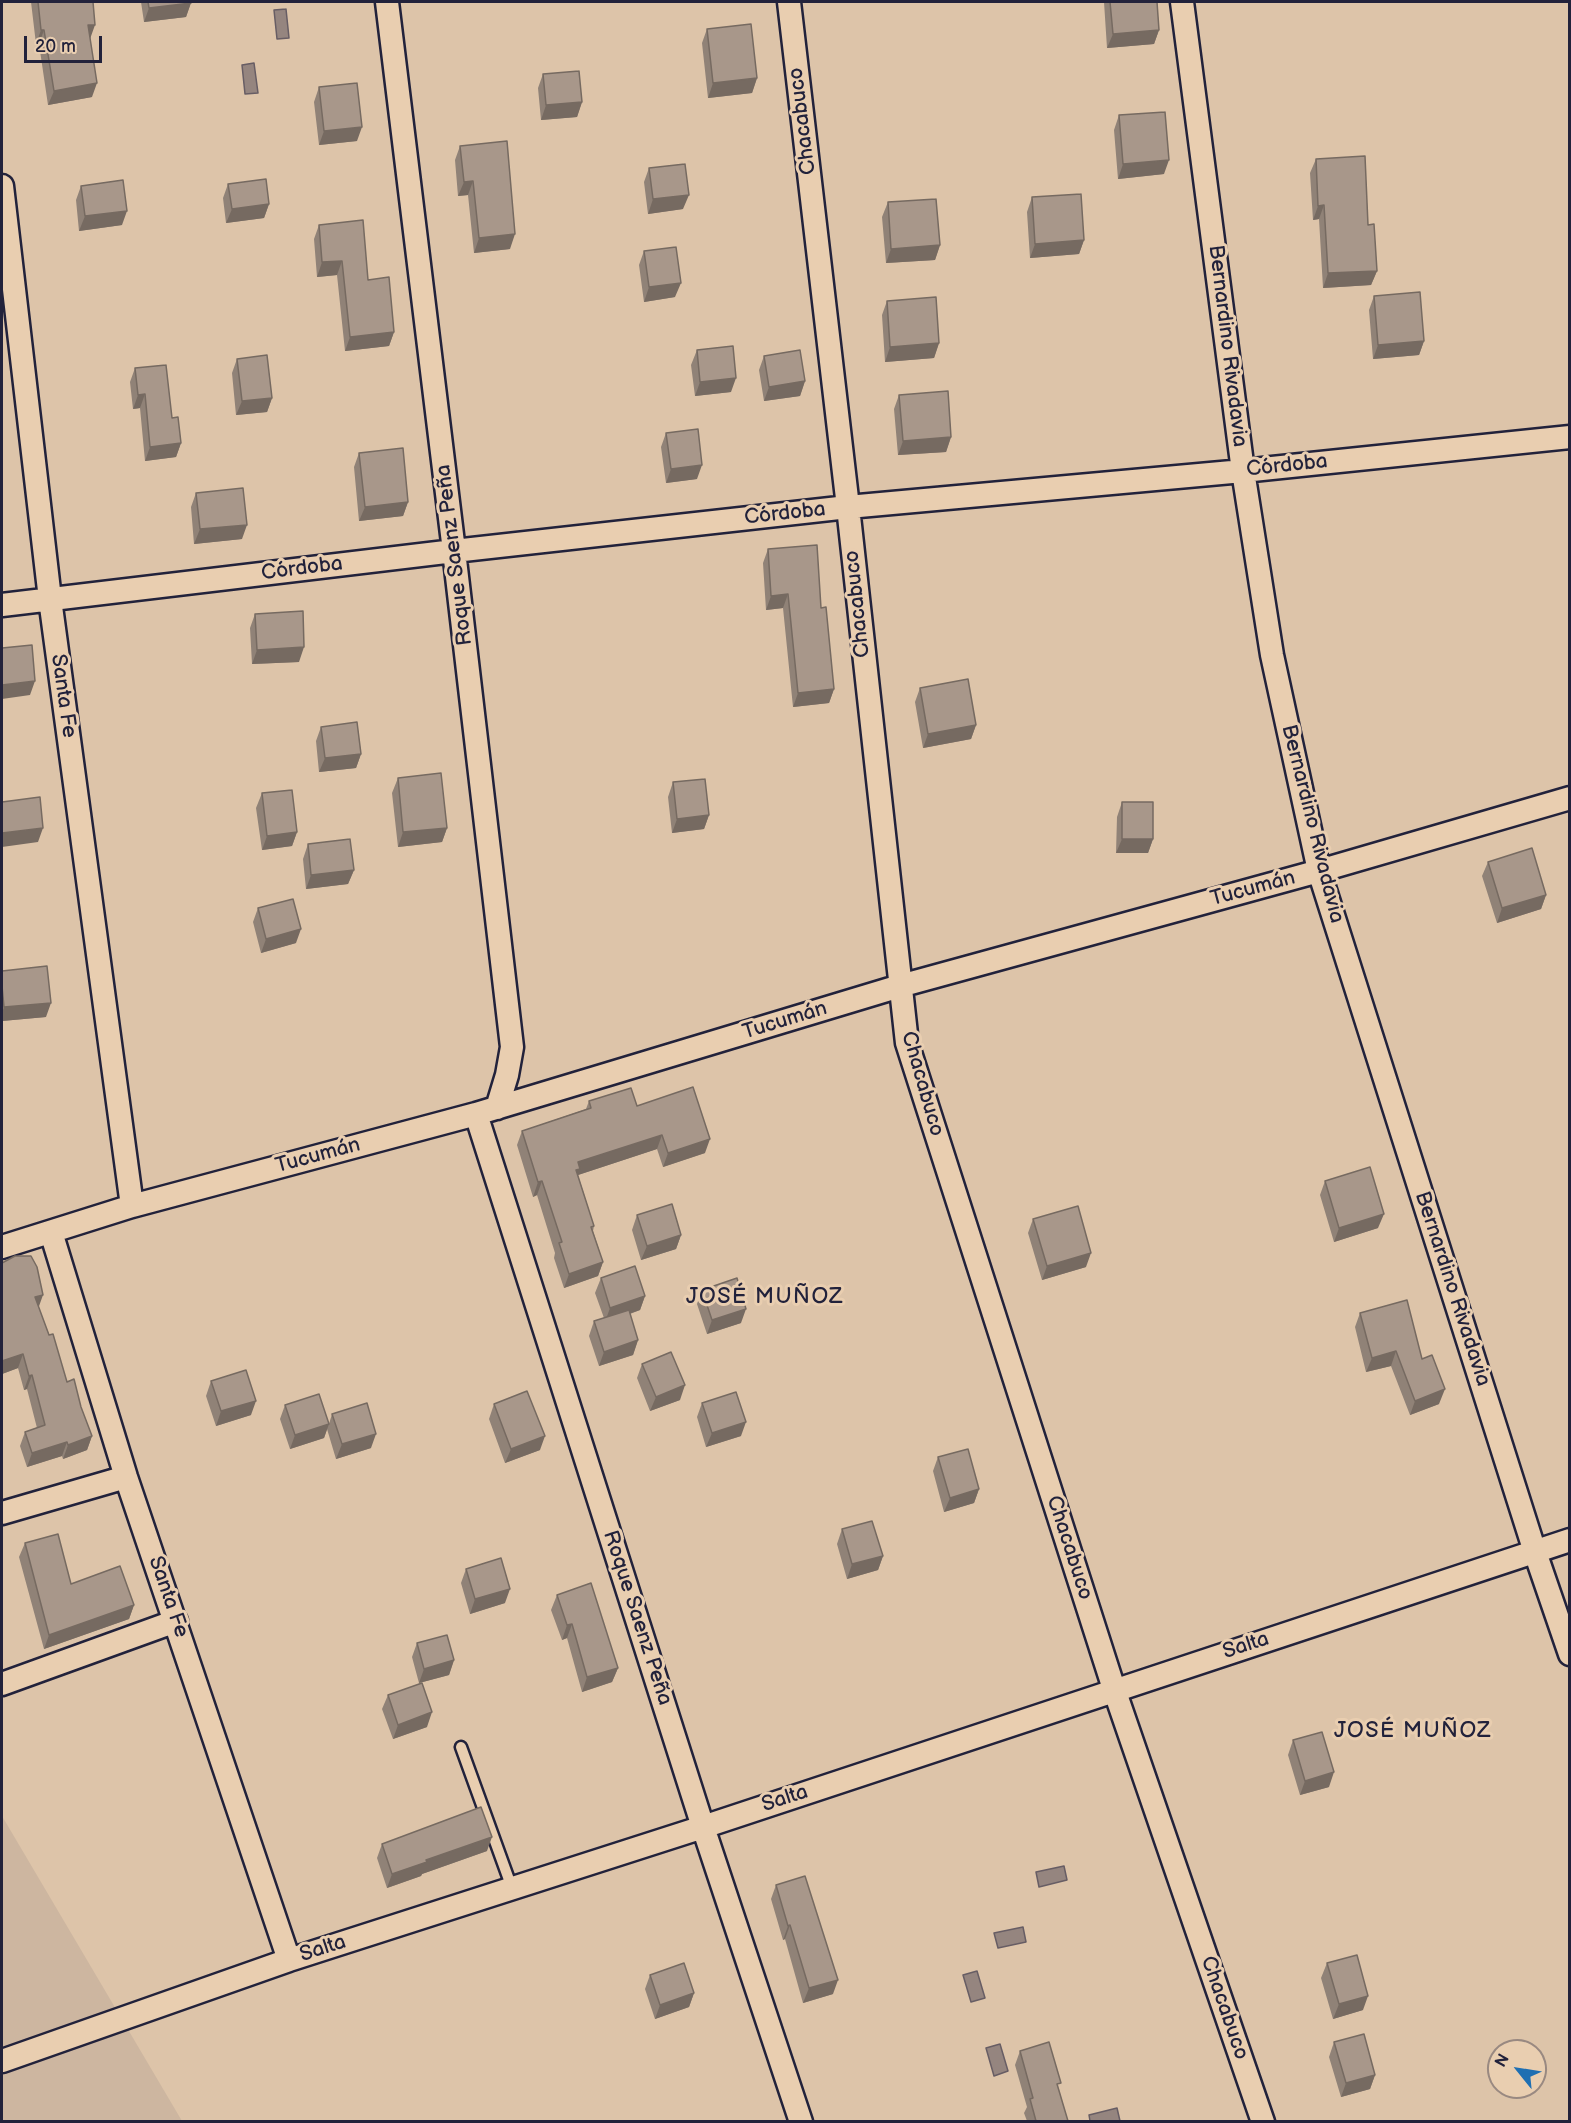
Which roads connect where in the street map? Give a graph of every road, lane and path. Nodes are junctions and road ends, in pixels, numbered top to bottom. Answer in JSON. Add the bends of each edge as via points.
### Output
{"nodes":[{"id":1,"x":387,"y":2,"type":"edge"},
{"id":2,"x":789,"y":2,"type":"edge"},
{"id":3,"x":1182,"y":2,"type":"edge"},
{"id":4,"x":2,"y":186,"type":"edge"},
{"id":5,"x":1569,"y":437,"type":"edge"},
{"id":6,"x":1243,"y":471,"type":"junction"},
{"id":7,"x":848,"y":507,"type":"junction"},
{"id":8,"x":454,"y":551,"type":"junction"},
{"id":9,"x":50,"y":599,"type":"junction"},
{"id":10,"x":2,"y":605,"type":"edge"},
{"id":11,"x":1569,"y":798,"type":"edge"},
{"id":12,"x":1319,"y":871,"type":"junction"},
{"id":13,"x":900,"y":986,"type":"junction"},
{"id":14,"x":487,"y":1111,"type":"junction"},
{"id":15,"x":132,"y":1206,"type":"junction"},
{"id":16,"x":51,"y":1232,"type":"junction"},
{"id":17,"x":2,"y":1247,"type":"edge"},
{"id":18,"x":126,"y":1477,"type":"junction"},
{"id":19,"x":2,"y":1513,"type":"edge"},
{"id":20,"x":1569,"y":1540,"type":"edge"},
{"id":21,"x":1535,"y":1552,"type":"junction"},
{"id":22,"x":176,"y":1621,"type":"junction"},
{"id":23,"x":1569,"y":1654,"type":"edge"},
{"id":24,"x":2,"y":1684,"type":"edge"},
{"id":25,"x":1114,"y":1689,"type":"junction"},
{"id":26,"x":462,"y":1747,"type":"dead end"},
{"id":27,"x":703,"y":1827,"type":"junction"},
{"id":28,"x":512,"y":1888,"type":"junction"},
{"id":29,"x":289,"y":1960,"type":"junction"},
{"id":30,"x":2,"y":2061,"type":"edge"},
{"id":31,"x":801,"y":2121,"type":"edge"},
{"id":32,"x":1263,"y":2121,"type":"edge"}],
"edges":[{"from":1,"to":8,"type":"street","name":"Roque Saenz Peña"},
{"from":2,"to":7,"type":"street","name":"Chacabuco"},
{"from":3,"to":6,"type":"street","name":"Bernardino Rivadavia"},
{"from":4,"to":9,"type":"street","name":"Santa Fe"},
{"from":5,"to":6,"type":"street","name":"Córdoba"},
{"from":6,"to":7,"type":"street","name":"Córdoba"},
{"from":6,"to":12,"type":"street","name":"Bernardino Rivadavia","via":[[1272,655]]},
{"from":7,"to":8,"type":"street","name":"Córdoba"},
{"from":7,"to":13,"type":"street","name":"Chacabuco"},
{"from":8,"to":9,"type":"street","name":"Córdoba"},
{"from":8,"to":14,"type":"street","name":"Roque Saenz Peña","via":[[512,1047],[507,1075]]},
{"from":9,"to":10,"type":"street","name":"Córdoba"},
{"from":9,"to":15,"type":"street","name":"Santa Fe"},
{"from":11,"to":12,"type":"street","name":"Tucumán"},
{"from":12,"to":13,"type":"street","name":"Tucumán"},
{"from":12,"to":21,"type":"street","name":"Bernardino Rivadavia"},
{"from":13,"to":14,"type":"street","name":"Tucumán"},
{"from":13,"to":25,"type":"street","name":"Chacabuco","via":[[906,1043]]},
{"from":14,"to":15,"type":"street","name":"Tucumán"},
{"from":14,"to":27,"type":"street","name":"Roque Saenz Peña"},
{"from":15,"to":16,"type":"street","name":"Tucumán"},
{"from":16,"to":17,"type":"street","name":"Tucumán"},
{"from":16,"to":18,"type":"street","name":"Santa Fe"},
{"from":18,"to":19,"type":"street"},
{"from":18,"to":22,"type":"street","name":"Santa Fe"},
{"from":20,"to":21,"type":"street","name":"Salta"},
{"from":21,"to":23,"type":"street","name":"Bernardino Rivadavia"},
{"from":21,"to":25,"type":"street","name":"Salta"},
{"from":22,"to":24,"type":"street"},
{"from":22,"to":29,"type":"street","name":"Santa Fe"},
{"from":25,"to":27,"type":"street","name":"Salta"},
{"from":25,"to":32,"type":"street","name":"Chacabuco"},
{"from":26,"to":28,"type":"lane"},
{"from":27,"to":28,"type":"street","name":"Salta"},
{"from":27,"to":31,"type":"street","name":"Roque Saenz Peña"},
{"from":28,"to":29,"type":"street","name":"Salta"},
{"from":29,"to":30,"type":"street","name":"Salta"}]}
